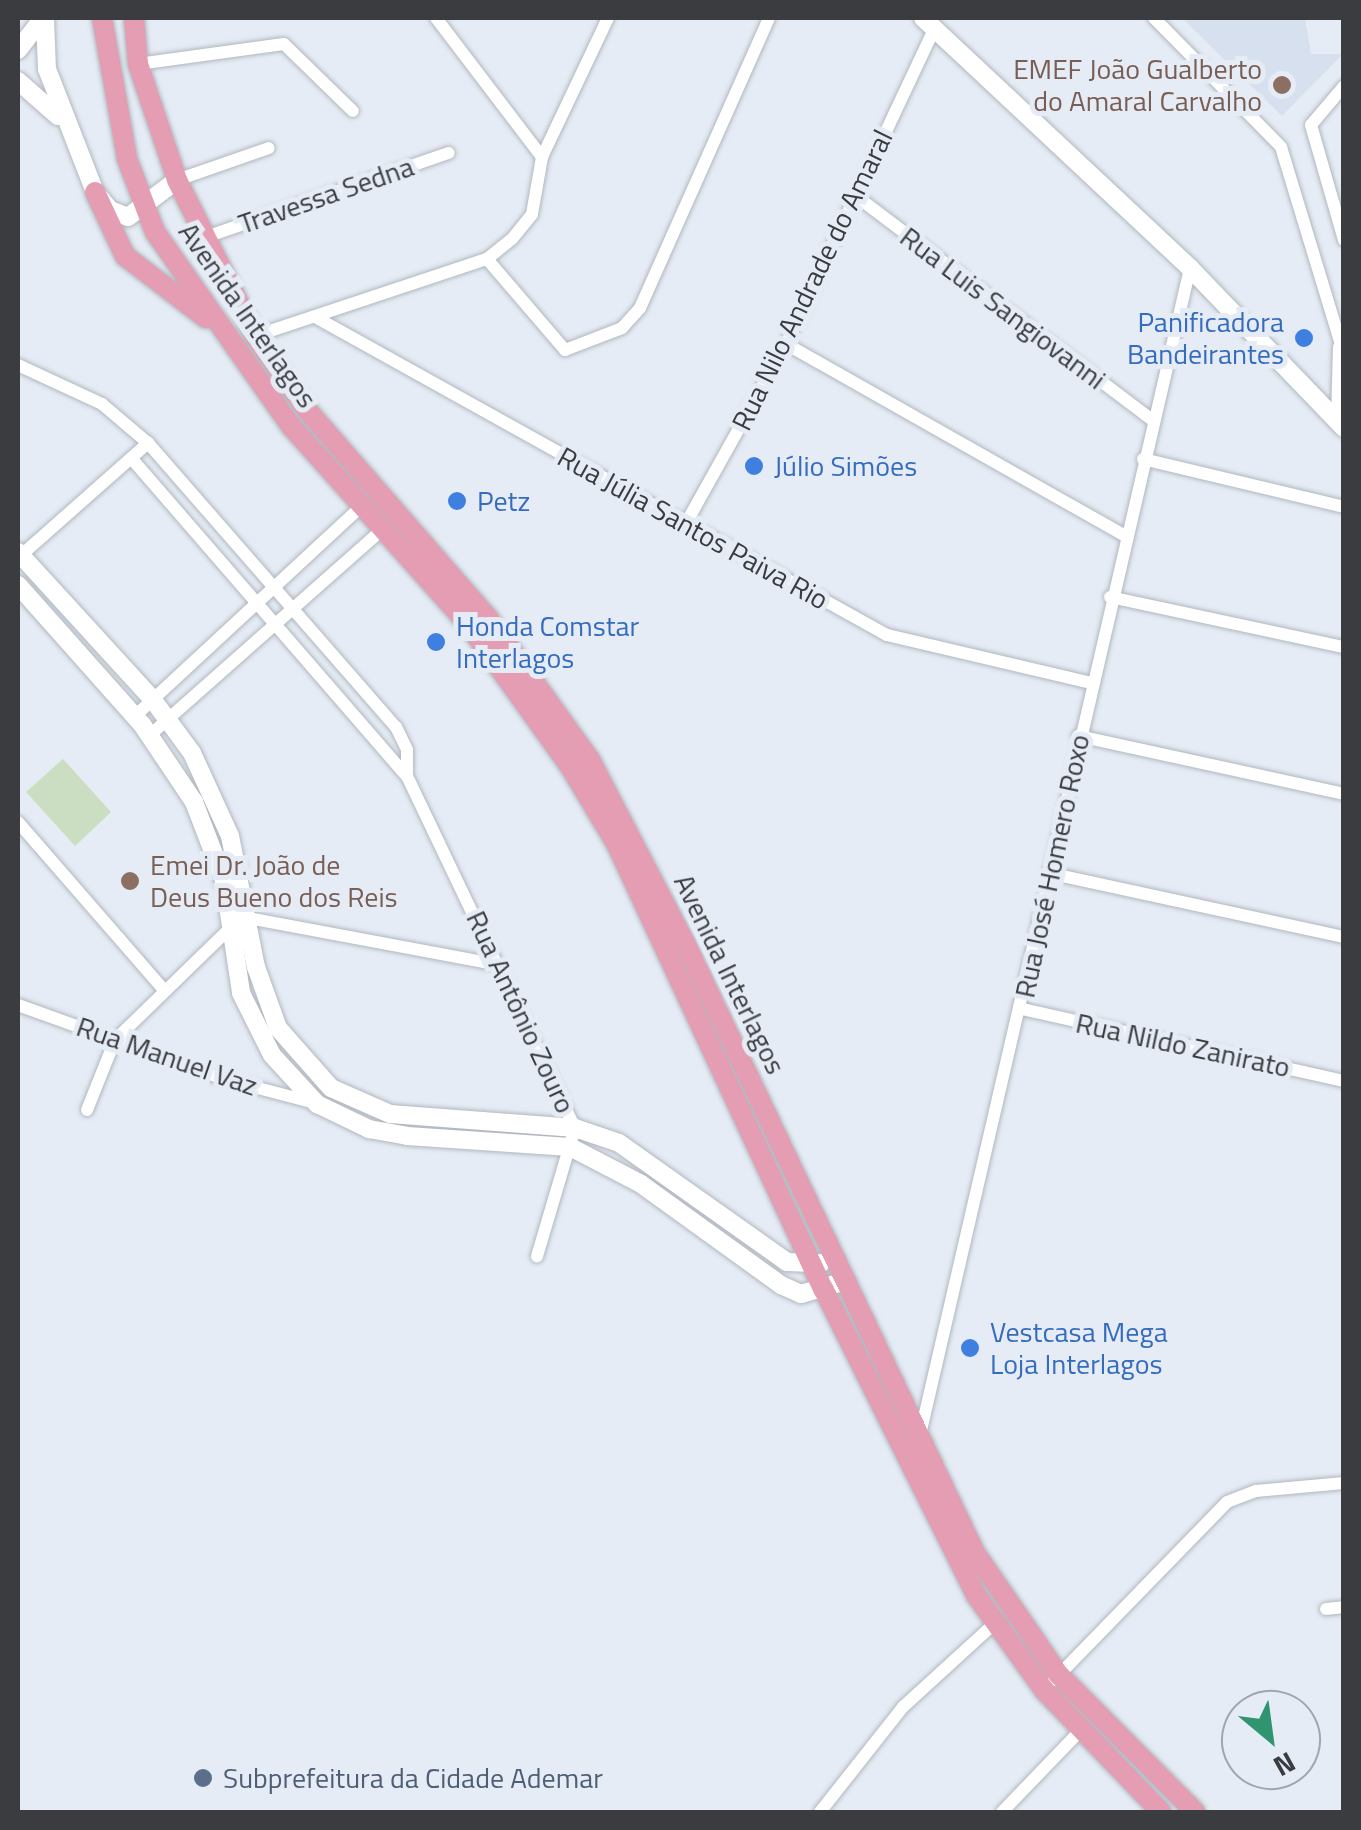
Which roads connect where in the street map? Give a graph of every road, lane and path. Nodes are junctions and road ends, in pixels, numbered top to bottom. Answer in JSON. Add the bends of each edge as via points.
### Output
{"nodes":[{"id":1,"x":44,"y":18,"type":"edge"},
{"id":2,"x":102,"y":18,"type":"edge"},
{"id":3,"x":134,"y":18,"type":"edge"},
{"id":4,"x":436,"y":18,"type":"edge"},
{"id":5,"x":608,"y":18,"type":"edge"},
{"id":6,"x":768,"y":18,"type":"edge"},
{"id":7,"x":1154,"y":18,"type":"edge"},
{"id":8,"x":928,"y":25,"type":"edge"},
{"id":9,"x":18,"y":50,"type":"edge"},
{"id":10,"x":138,"y":64,"type":"junction"},
{"id":11,"x":18,"y":81,"type":"edge"},
{"id":12,"x":1344,"y":86,"type":"edge"},
{"id":13,"x":353,"y":111,"type":"dead end"},
{"id":14,"x":62,"y":120,"type":"junction"},
{"id":15,"x":269,"y":148,"type":"dead end"},
{"id":16,"x":449,"y":152,"type":"dead end"},
{"id":17,"x":542,"y":157,"type":"junction"},
{"id":18,"x":177,"y":180,"type":"junction"},
{"id":19,"x":96,"y":192,"type":"junction"},
{"id":20,"x":856,"y":196,"type":"junction"},
{"id":21,"x":143,"y":211,"type":"junction"},
{"id":22,"x":203,"y":238,"type":"junction"},
{"id":23,"x":1344,"y":240,"type":"edge"},
{"id":24,"x":488,"y":258,"type":"junction"},
{"id":25,"x":1190,"y":268,"type":"junction"},
{"id":26,"x":317,"y":318,"type":"junction"},
{"id":27,"x":215,"y":324,"type":"junction"},
{"id":28,"x":255,"y":336,"type":"junction"},
{"id":29,"x":786,"y":344,"type":"junction"},
{"id":30,"x":1341,"y":353,"type":"edge"},
{"id":31,"x":18,"y":366,"type":"edge"},
{"id":32,"x":1151,"y":419,"type":"junction"},
{"id":33,"x":1340,"y":424,"type":"edge"},
{"id":34,"x":148,"y":443,"type":"junction"},
{"id":35,"x":132,"y":459,"type":"junction"},
{"id":36,"x":1143,"y":459,"type":"junction"},
{"id":37,"x":363,"y":505,"type":"junction"},
{"id":38,"x":1344,"y":506,"type":"edge"},
{"id":39,"x":685,"y":524,"type":"junction"},
{"id":40,"x":384,"y":528,"type":"junction"},
{"id":41,"x":1124,"y":535,"type":"junction"},
{"id":42,"x":18,"y":555,"type":"edge"},
{"id":43,"x":18,"y":585,"type":"edge"},
{"id":44,"x":274,"y":589,"type":"junction"},
{"id":45,"x":1110,"y":596,"type":"junction"},
{"id":46,"x":259,"y":603,"type":"junction"},
{"id":47,"x":293,"y":610,"type":"junction"},
{"id":48,"x":278,"y":624,"type":"junction"},
{"id":49,"x":1344,"y":647,"type":"edge"},
{"id":50,"x":1091,"y":683,"type":"junction"},
{"id":51,"x":153,"y":700,"type":"junction"},
{"id":52,"x":135,"y":716,"type":"junction"},
{"id":53,"x":170,"y":720,"type":"junction"},
{"id":54,"x":150,"y":736,"type":"junction"},
{"id":55,"x":1078,"y":736,"type":"junction"},
{"id":56,"x":407,"y":776,"type":"junction"},
{"id":57,"x":1344,"y":794,"type":"edge"},
{"id":58,"x":18,"y":822,"type":"edge"},
{"id":59,"x":1048,"y":874,"type":"junction"},
{"id":60,"x":248,"y":918,"type":"junction"},
{"id":61,"x":230,"y":928,"type":"junction"},
{"id":62,"x":1344,"y":937,"type":"edge"},
{"id":63,"x":500,"y":966,"type":"junction"},
{"id":64,"x":163,"y":989,"type":"junction"},
{"id":65,"x":18,"y":1005,"type":"edge"},
{"id":66,"x":1022,"y":1009,"type":"junction"},
{"id":67,"x":114,"y":1040,"type":"junction"},
{"id":68,"x":1344,"y":1080,"type":"edge"},
{"id":69,"x":317,"y":1104,"type":"junction"},
{"id":70,"x":87,"y":1110,"type":"dead end"},
{"id":71,"x":575,"y":1128,"type":"junction"},
{"id":72,"x":570,"y":1148,"type":"junction"},
{"id":73,"x":537,"y":1256,"type":"dead end"},
{"id":74,"x":834,"y":1256,"type":"junction"},
{"id":75,"x":814,"y":1266,"type":"junction"},
{"id":76,"x":846,"y":1281,"type":"junction"},
{"id":77,"x":824,"y":1290,"type":"junction"},
{"id":78,"x":919,"y":1436,"type":"junction"},
{"id":79,"x":908,"y":1461,"type":"junction"},
{"id":80,"x":1344,"y":1483,"type":"edge"},
{"id":81,"x":1344,"y":1607,"type":"edge"},
{"id":82,"x":1326,"y":1610,"type":"dead end"},
{"id":83,"x":995,"y":1623,"type":"junction"},
{"id":84,"x":1051,"y":1682,"type":"junction"},
{"id":85,"x":1080,"y":1731,"type":"junction"},
{"id":86,"x":820,"y":1812,"type":"edge"},
{"id":87,"x":1002,"y":1812,"type":"edge"},
{"id":88,"x":1161,"y":1812,"type":"edge"},
{"id":89,"x":1195,"y":1812,"type":"edge"}],
"edges":[{"from":1,"to":9,"type":"street"},
{"from":1,"to":14,"type":"street","via":[[47,68]]},
{"from":2,"to":21,"type":"main road","name":"Avenida Interlagos","via":[[116,116]]},
{"from":3,"to":10,"type":"main road","name":"Avenida Interlagos"},
{"from":4,"to":17,"type":"street"},
{"from":5,"to":17,"type":"street"},
{"from":6,"to":24,"type":"street","via":[[632,319],[565,350]]},
{"from":7,"to":30,"type":"street","via":[[1287,157]]},
{"from":8,"to":20,"type":"street","name":"Rua Nilo Andrade do Amaral"},
{"from":8,"to":25,"type":"street"},
{"from":10,"to":13,"type":"street","via":[[284,44]]},
{"from":10,"to":18,"type":"main road","name":"Avenida Interlagos"},
{"from":11,"to":14,"type":"street"},
{"from":12,"to":23,"type":"street","via":[[1311,125]]},
{"from":14,"to":19,"type":"street"},
{"from":15,"to":18,"type":"street"},
{"from":16,"to":22,"type":"street","name":"Travessa Sedna"},
{"from":17,"to":24,"type":"street","via":[[532,214]]},
{"from":18,"to":21,"type":"street","name":"Avenida Interlagos"},
{"from":18,"to":22,"type":"main road","name":"Avenida Interlagos"},
{"from":19,"to":21,"type":"street","name":"Avenida Interlagos","via":[[119,215]]},
{"from":19,"to":27,"type":"main road","via":[[125,256]]},
{"from":20,"to":29,"type":"street","name":"Rua Nilo Andrade do Amaral"},
{"from":20,"to":32,"type":"street","name":"Rua Luis Sangiovanni"},
{"from":21,"to":27,"type":"main road","name":"Avenida Interlagos"},
{"from":22,"to":28,"type":"main road","name":"Avenida Interlagos"},
{"from":24,"to":26,"type":"street"},
{"from":25,"to":32,"type":"street","name":"Rua José Homero Roxo"},
{"from":25,"to":33,"type":"street"},
{"from":26,"to":28,"type":"street"},
{"from":26,"to":39,"type":"street","name":"Rua Júlia Santos Paiva Rio"},
{"from":27,"to":37,"type":"main road","name":"Avenida Interlagos","via":[[291,426]]},
{"from":28,"to":74,"type":"main road","name":"Avenida Interlagos","via":[[308,410],[488,618],[590,760]]},
{"from":29,"to":39,"type":"street","name":"Rua Nilo Andrade do Amaral"},
{"from":29,"to":41,"type":"street"},
{"from":30,"to":33,"type":"street"},
{"from":31,"to":34,"type":"street","name":"Rua Antônio Zouro","via":[[102,404]]},
{"from":32,"to":36,"type":"street","name":"Rua José Homero Roxo"},
{"from":34,"to":35,"type":"street"},
{"from":34,"to":44,"type":"street","name":"Rua Antônio Zouro"},
{"from":35,"to":42,"type":"street"},
{"from":35,"to":46,"type":"street","name":"Rua Antônio Zouro"},
{"from":36,"to":38,"type":"street"},
{"from":36,"to":41,"type":"street","name":"Rua José Homero Roxo"},
{"from":37,"to":40,"type":"main road","name":"Avenida Interlagos"},
{"from":37,"to":44,"type":"street"},
{"from":39,"to":50,"type":"street","name":"Rua Júlia Santos Paiva Rio","via":[[887,635]]},
{"from":40,"to":47,"type":"street"},
{"from":40,"to":75,"type":"main road","name":"Avenida Interlagos","via":[[518,689],[617,846]]},
{"from":41,"to":45,"type":"street","name":"Rua José Homero Roxo"},
{"from":42,"to":51,"type":"street"},
{"from":43,"to":52,"type":"street"},
{"from":44,"to":46,"type":"street"},
{"from":44,"to":47,"type":"street","name":"Rua Antônio Zouro"},
{"from":45,"to":49,"type":"street"},
{"from":45,"to":50,"type":"street","name":"Rua José Homero Roxo"},
{"from":46,"to":48,"type":"street","name":"Rua Antônio Zouro"},
{"from":46,"to":51,"type":"street"},
{"from":47,"to":48,"type":"street"},
{"from":47,"to":56,"type":"street","name":"Rua Antônio Zouro","via":[[396,727],[407,750]]},
{"from":48,"to":53,"type":"street"},
{"from":48,"to":56,"type":"street","name":"Rua Antônio Zouro"},
{"from":50,"to":55,"type":"street","name":"Rua José Homero Roxo"},
{"from":51,"to":52,"type":"street"},
{"from":51,"to":53,"type":"street"},
{"from":52,"to":54,"type":"street"},
{"from":53,"to":54,"type":"street"},
{"from":53,"to":60,"type":"street","via":[[230,836]]},
{"from":54,"to":61,"type":"street","via":[[212,842]]},
{"from":55,"to":57,"type":"street"},
{"from":55,"to":59,"type":"street","name":"Rua José Homero Roxo"},
{"from":56,"to":63,"type":"street","name":"Rua Antônio Zouro"},
{"from":58,"to":64,"type":"street"},
{"from":59,"to":62,"type":"street"},
{"from":59,"to":66,"type":"street","name":"Rua José Homero Roxo"},
{"from":60,"to":61,"type":"street"},
{"from":60,"to":63,"type":"street"},
{"from":60,"to":71,"type":"street","via":[[278,1028],[331,1088],[359,1104],[427,1121]]},
{"from":61,"to":64,"type":"street"},
{"from":61,"to":69,"type":"street","via":[[241,993],[256,1026],[272,1055]]},
{"from":63,"to":71,"type":"street","name":"Rua Antônio Zouro"},
{"from":64,"to":67,"type":"street"},
{"from":65,"to":67,"type":"street","name":"Rua Manuel Vaz"},
{"from":66,"to":68,"type":"street","name":"Rua Nildo Zanirato"},
{"from":66,"to":78,"type":"street","name":"Rua José Homero Roxo"},
{"from":67,"to":69,"type":"street","name":"Rua Manuel Vaz"},
{"from":67,"to":70,"type":"street"},
{"from":69,"to":72,"type":"street","via":[[369,1129],[407,1136]]},
{"from":71,"to":72,"type":"street","name":"Rua Antônio Zouro"},
{"from":71,"to":75,"type":"street","via":[[648,1159],[778,1256]]},
{"from":72,"to":73,"type":"street","name":"Rua Antônio Zouro"},
{"from":72,"to":77,"type":"street","via":[[641,1184],[781,1285],[801,1294]]},
{"from":74,"to":75,"type":"street"},
{"from":74,"to":76,"type":"main road","name":"Avenida Interlagos"},
{"from":75,"to":77,"type":"main road","name":"Avenida Interlagos"},
{"from":76,"to":77,"type":"street"},
{"from":76,"to":78,"type":"main road","name":"Avenida Interlagos"},
{"from":77,"to":79,"type":"main road","name":"Avenida Interlagos"},
{"from":78,"to":79,"type":"street","name":"Rua José Homero Roxo"},
{"from":78,"to":84,"type":"main road","name":"Avenida Interlagos","via":[[976,1553]]},
{"from":79,"to":83,"type":"main road","name":"Avenida Interlagos"},
{"from":80,"to":84,"type":"street","via":[[1256,1490],[1227,1502]]},
{"from":81,"to":82,"type":"street"},
{"from":83,"to":84,"type":"main road","name":"Avenida Interlagos"},
{"from":83,"to":86,"type":"street","via":[[903,1707]]},
{"from":84,"to":85,"type":"main road","name":"Avenida Interlagos"},
{"from":84,"to":89,"type":"main road","name":"Avenida Interlagos"},
{"from":85,"to":87,"type":"street"},
{"from":85,"to":88,"type":"main road","name":"Avenida Interlagos"}]}
